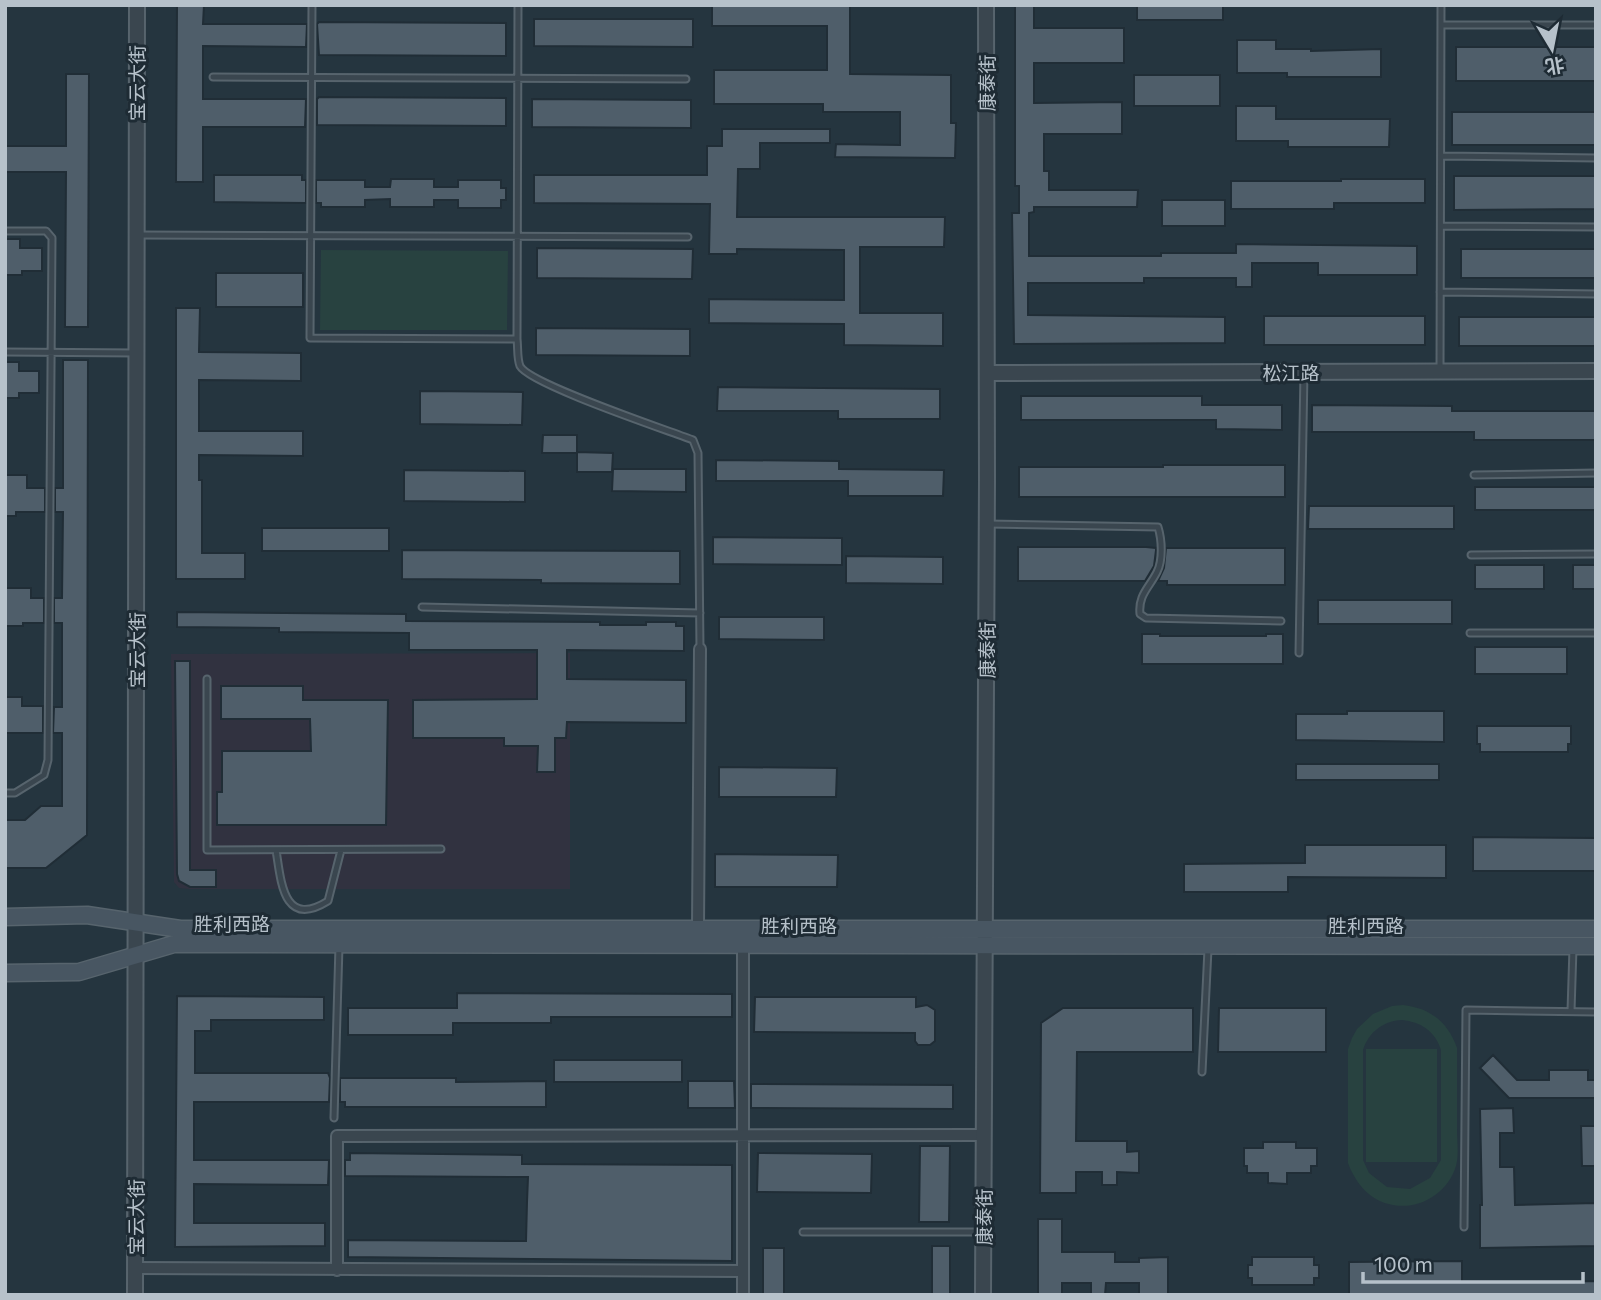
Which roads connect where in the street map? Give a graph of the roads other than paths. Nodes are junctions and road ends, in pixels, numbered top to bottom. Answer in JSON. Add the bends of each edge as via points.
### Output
{"nodes":[{"id":1,"x":136,"y":5,"type":"edge"},
{"id":2,"x":312,"y":5,"type":"edge"},
{"id":3,"x":517,"y":5,"type":"edge"},
{"id":4,"x":986,"y":5,"type":"edge"},
{"id":5,"x":1441,"y":5,"type":"edge"},
{"id":6,"x":1441,"y":25,"type":"junction"},
{"id":7,"x":1596,"y":25,"type":"edge"},
{"id":8,"x":214,"y":77,"type":"dead end"},
{"id":9,"x":312,"y":77,"type":"junction"},
{"id":10,"x":517,"y":78,"type":"junction"},
{"id":11,"x":685,"y":79,"type":"dead end"},
{"id":12,"x":1441,"y":156,"type":"junction"},
{"id":13,"x":1596,"y":158,"type":"edge"},
{"id":14,"x":1441,"y":226,"type":"junction"},
{"id":15,"x":1596,"y":226,"type":"edge"},
{"id":16,"x":5,"y":231,"type":"edge"},
{"id":17,"x":136,"y":235,"type":"junction"},
{"id":18,"x":310,"y":235,"type":"junction"},
{"id":19,"x":517,"y":237,"type":"junction"},
{"id":20,"x":688,"y":237,"type":"dead end"},
{"id":21,"x":1440,"y":292,"type":"junction"},
{"id":22,"x":1596,"y":294,"type":"edge"},
{"id":23,"x":517,"y":339,"type":"junction"},
{"id":24,"x":5,"y":352,"type":"edge"},
{"id":25,"x":51,"y":352,"type":"junction"},
{"id":26,"x":136,"y":352,"type":"junction"},
{"id":27,"x":1596,"y":371,"type":"edge"},
{"id":28,"x":1304,"y":372,"type":"junction"},
{"id":29,"x":1440,"y":372,"type":"junction"},
{"id":30,"x":987,"y":373,"type":"junction"},
{"id":31,"x":1596,"y":473,"type":"edge"},
{"id":32,"x":1474,"y":475,"type":"dead end"},
{"id":33,"x":987,"y":524,"type":"junction"},
{"id":34,"x":1596,"y":554,"type":"edge"},
{"id":35,"x":1471,"y":555,"type":"dead end"},
{"id":36,"x":422,"y":607,"type":"dead end"},
{"id":37,"x":700,"y":613,"type":"junction"},
{"id":38,"x":1281,"y":621,"type":"dead end"},
{"id":39,"x":1469,"y":633,"type":"dead end"},
{"id":40,"x":1596,"y":633,"type":"edge"},
{"id":41,"x":700,"y":649,"type":"joint"},
{"id":42,"x":1299,"y":653,"type":"dead end"},
{"id":43,"x":206,"y":679,"type":"dead end"},
{"id":44,"x":5,"y":793,"type":"edge"},
{"id":45,"x":441,"y":849,"type":"dead end"},
{"id":46,"x":276,"y":850,"type":"junction"},
{"id":47,"x":341,"y":850,"type":"junction"},
{"id":48,"x":306,"y":909,"type":"junction"},
{"id":49,"x":5,"y":917,"type":"edge"},
{"id":50,"x":136,"y":922,"type":"junction"},
{"id":51,"x":698,"y":928,"type":"junction"},
{"id":52,"x":985,"y":928,"type":"junction"},
{"id":53,"x":305,"y":929,"type":"junction"},
{"id":54,"x":1596,"y":929,"type":"edge"},
{"id":55,"x":339,"y":945,"type":"junction"},
{"id":56,"x":743,"y":946,"type":"junction"},
{"id":57,"x":985,"y":946,"type":"junction"},
{"id":58,"x":1208,"y":946,"type":"junction"},
{"id":59,"x":1573,"y":946,"type":"junction"},
{"id":60,"x":1596,"y":946,"type":"edge"},
{"id":61,"x":136,"y":956,"type":"junction"},
{"id":62,"x":5,"y":973,"type":"edge"},
{"id":63,"x":1572,"y":1011,"type":"junction"},
{"id":64,"x":1596,"y":1012,"type":"edge"},
{"id":65,"x":1202,"y":1072,"type":"dead end"},
{"id":66,"x":334,"y":1118,"type":"dead end"},
{"id":67,"x":984,"y":1135,"type":"junction"},
{"id":68,"x":743,"y":1136,"type":"junction"},
{"id":69,"x":1464,"y":1227,"type":"dead end"},
{"id":70,"x":803,"y":1232,"type":"dead end"},
{"id":71,"x":983,"y":1233,"type":"junction"},
{"id":72,"x":135,"y":1268,"type":"junction"},
{"id":73,"x":337,"y":1270,"type":"junction"},
{"id":74,"x":743,"y":1270,"type":"junction"},
{"id":75,"x":135,"y":1295,"type":"edge"},
{"id":76,"x":743,"y":1295,"type":"edge"},
{"id":77,"x":983,"y":1295,"type":"edge"}],
"edges":[{"from":1,"to":17,"type":"street","name":"宝云大街"},
{"from":2,"to":9,"type":"lane"},
{"from":3,"to":10,"type":"lane"},
{"from":4,"to":30,"type":"street","name":"康泰街"},
{"from":5,"to":6,"type":"lane"},
{"from":6,"to":7,"type":"lane"},
{"from":6,"to":12,"type":"lane"},
{"from":8,"to":9,"type":"lane"},
{"from":9,"to":10,"type":"lane"},
{"from":9,"to":18,"type":"lane"},
{"from":10,"to":11,"type":"lane"},
{"from":10,"to":19,"type":"lane"},
{"from":12,"to":13,"type":"lane"},
{"from":12,"to":14,"type":"lane"},
{"from":14,"to":15,"type":"lane"},
{"from":14,"to":21,"type":"lane"},
{"from":16,"to":25,"type":"lane","via":[[46,231],[51,238]]},
{"from":17,"to":18,"type":"lane"},
{"from":17,"to":26,"type":"street","name":"宝云大街"},
{"from":18,"to":19,"type":"lane"},
{"from":18,"to":23,"type":"lane","via":[[310,338]]},
{"from":19,"to":20,"type":"lane"},
{"from":19,"to":23,"type":"lane"},
{"from":21,"to":22,"type":"lane"},
{"from":21,"to":29,"type":"lane"},
{"from":23,"to":37,"type":"lane","via":[[520,366],[526,373],[549,386],[693,440],[698,453]]},
{"from":24,"to":25,"type":"lane"},
{"from":25,"to":26,"type":"lane"},
{"from":25,"to":44,"type":"lane","via":[[48,760],[44,775],[15,793]]},
{"from":26,"to":50,"type":"street","name":"宝云大街"},
{"from":27,"to":29,"type":"street","name":"松江路"},
{"from":28,"to":29,"type":"street","name":"松江路"},
{"from":28,"to":30,"type":"street","name":"松江路"},
{"from":28,"to":42,"type":"lane"},
{"from":30,"to":33,"type":"street","name":"康泰街"},
{"from":31,"to":32,"type":"lane"},
{"from":33,"to":38,"type":"lane","via":[[1158,527],[1160,562],[1142,595],[1140,614],[1146,618]]},
{"from":33,"to":52,"type":"street","name":"康泰街"},
{"from":34,"to":35,"type":"lane"},
{"from":36,"to":37,"type":"lane"},
{"from":37,"to":41,"type":"lane"},
{"from":39,"to":40,"type":"lane"},
{"from":41,"to":51,"type":"street"},
{"from":43,"to":46,"type":"lane","via":[[207,850]]},
{"from":45,"to":47,"type":"lane"},
{"from":46,"to":47,"type":"lane"},
{"from":46,"to":48,"type":"lane","via":[[287,901]]},
{"from":47,"to":48,"type":"lane","via":[[328,901]]},
{"from":48,"to":53,"type":"lane"},
{"from":49,"to":50,"type":"main road","name":"胜利西路","via":[[87,915]]},
{"from":50,"to":53,"type":"main road","name":"胜利西路","via":[[180,929]]},
{"from":50,"to":61,"type":"street","name":"宝云大街"},
{"from":51,"to":52,"type":"main road","name":"胜利西路"},
{"from":51,"to":53,"type":"main road","name":"胜利西路"},
{"from":52,"to":54,"type":"main road","name":"胜利西路"},
{"from":52,"to":57,"type":"street","name":"康泰街"},
{"from":55,"to":56,"type":"main road","name":"胜利西路"},
{"from":55,"to":61,"type":"main road","name":"胜利西路","via":[[174,944]]},
{"from":55,"to":66,"type":"lane"},
{"from":56,"to":57,"type":"main road","name":"胜利西路"},
{"from":56,"to":68,"type":"street"},
{"from":57,"to":58,"type":"main road","name":"胜利西路"},
{"from":57,"to":67,"type":"street","name":"康泰街"},
{"from":58,"to":59,"type":"main road","name":"胜利西路"},
{"from":58,"to":65,"type":"lane"},
{"from":59,"to":60,"type":"main road","name":"胜利西路"},
{"from":59,"to":63,"type":"lane"},
{"from":61,"to":62,"type":"main road","name":"胜利西路","via":[[79,972]]},
{"from":61,"to":72,"type":"street","name":"宝云大街"},
{"from":63,"to":64,"type":"lane"},
{"from":63,"to":69,"type":"lane","via":[[1466,1010]]},
{"from":67,"to":68,"type":"street"},
{"from":67,"to":71,"type":"street","name":"康泰街"},
{"from":68,"to":73,"type":"street","via":[[337,1136]]},
{"from":68,"to":74,"type":"street"},
{"from":70,"to":71,"type":"lane"},
{"from":71,"to":77,"type":"street","name":"康泰街"},
{"from":72,"to":73,"type":"street"},
{"from":72,"to":75,"type":"street","name":"宝云大街"},
{"from":73,"to":74,"type":"street"},
{"from":74,"to":76,"type":"street"}]}
